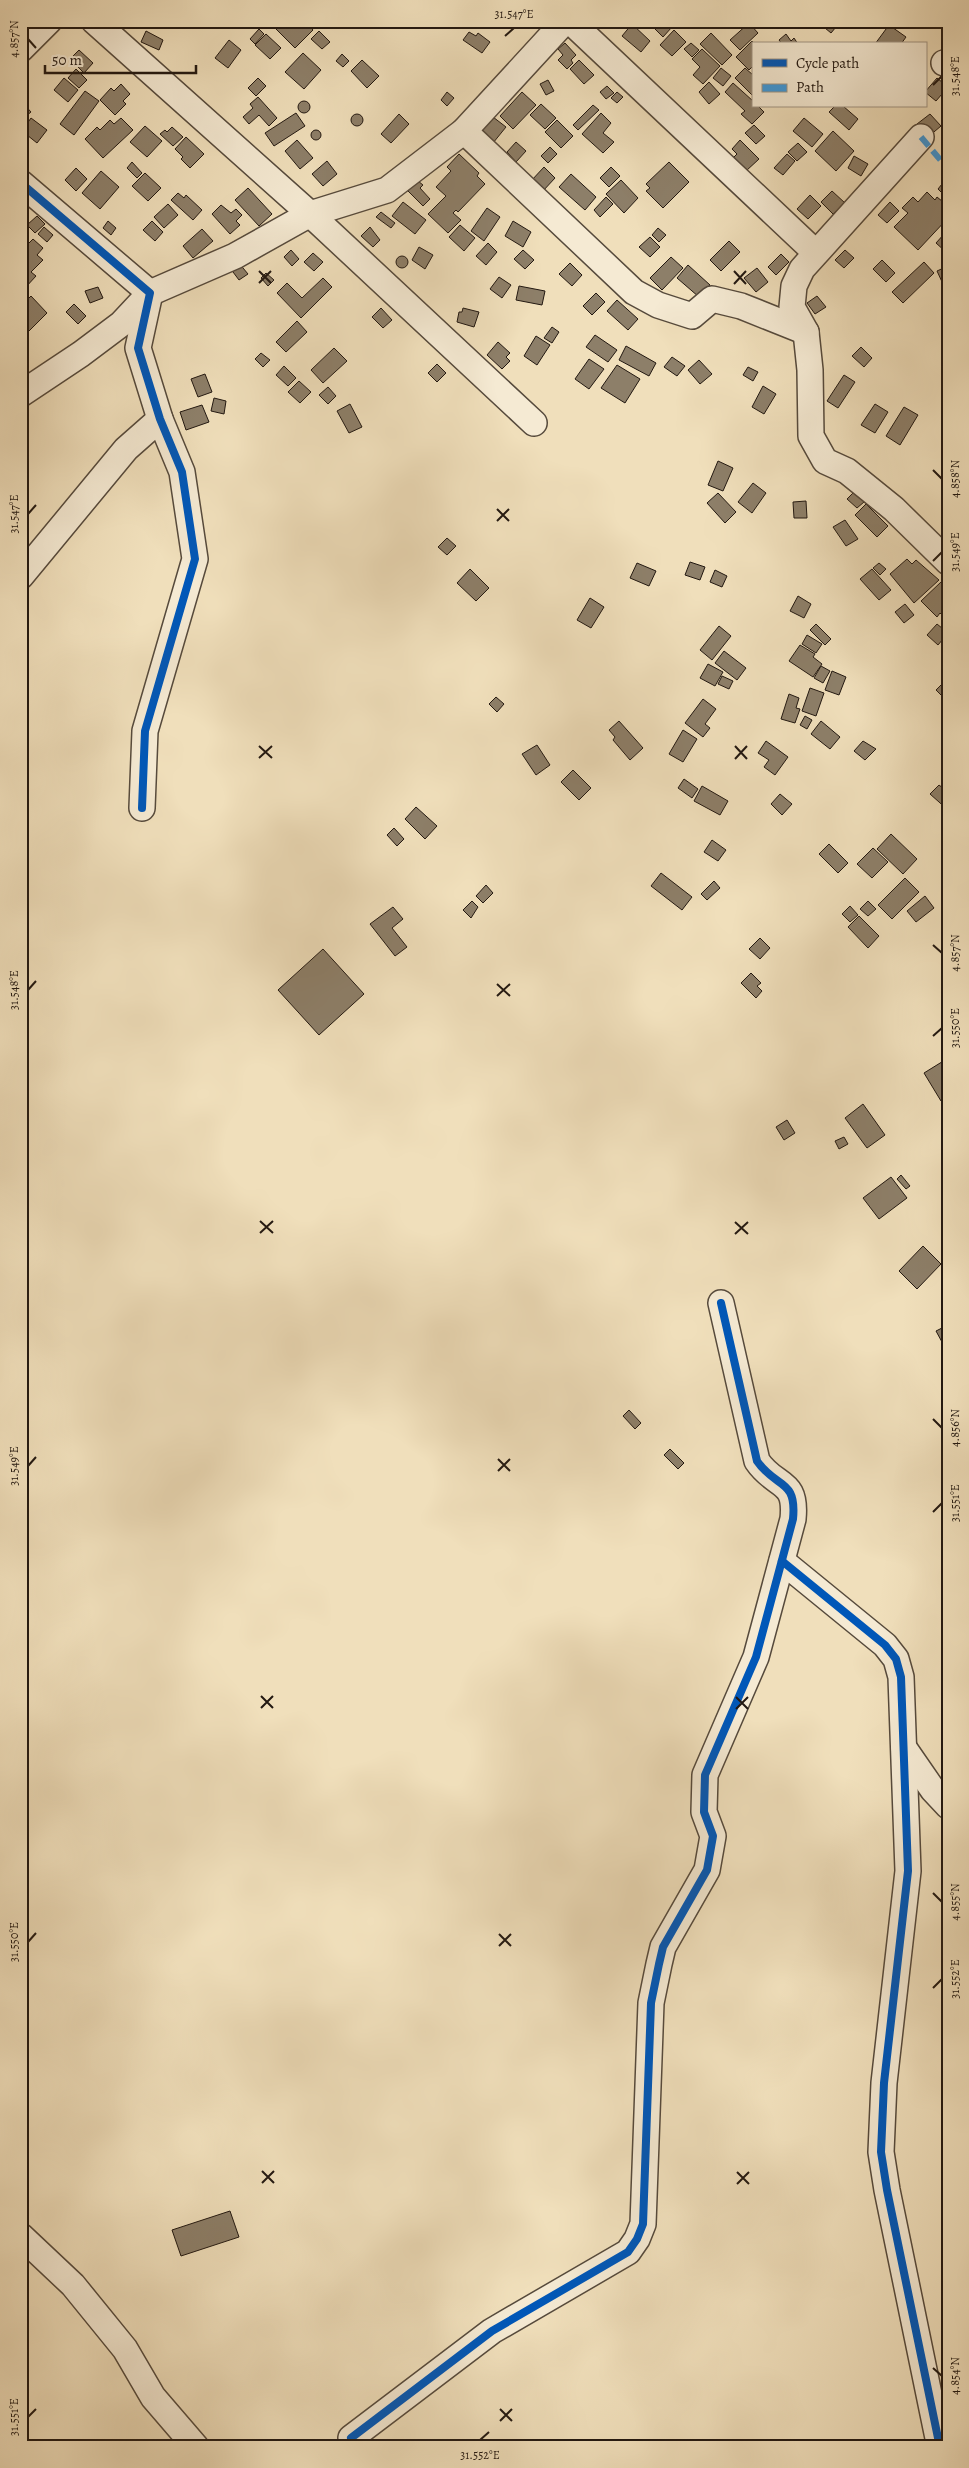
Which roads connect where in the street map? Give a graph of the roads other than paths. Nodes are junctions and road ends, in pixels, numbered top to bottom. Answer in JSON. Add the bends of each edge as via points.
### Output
{"nodes":[{"id":1,"x":49,"y":21,"type":"edge"},
{"id":2,"x":94,"y":21,"type":"edge"},
{"id":3,"x":565,"y":21,"type":"edge"},
{"id":4,"x":570,"y":21,"type":"edge"},
{"id":5,"x":21,"y":49,"type":"edge"},
{"id":6,"x":464,"y":132,"type":"junction"},
{"id":7,"x":921,"y":137,"type":"dead end"},
{"id":8,"x":21,"y":183,"type":"edge"},
{"id":9,"x":310,"y":214,"type":"junction"},
{"id":10,"x":815,"y":252,"type":"junction"},
{"id":11,"x":150,"y":293,"type":"junction"},
{"id":12,"x":806,"y":332,"type":"junction"},
{"id":13,"x":21,"y":394,"type":"edge"},
{"id":14,"x":160,"y":419,"type":"junction"},
{"id":15,"x":534,"y":423,"type":"dead end"},
{"id":16,"x":948,"y":562,"type":"edge"},
{"id":17,"x":21,"y":576,"type":"edge"},
{"id":18,"x":142,"y":808,"type":"dead end"},
{"id":19,"x":721,"y":1303,"type":"dead end"},
{"id":20,"x":782,"y":1561,"type":"junction"},
{"id":21,"x":904,"y":1748,"type":"junction"},
{"id":22,"x":948,"y":1806,"type":"edge"},
{"id":23,"x":21,"y":2236,"type":"edge"},
{"id":24,"x":351,"y":2438,"type":"dead end"},
{"id":25,"x":938,"y":2438,"type":"dead end"},
{"id":26,"x":196,"y":2447,"type":"edge"}],
"edges":[{"from":1,"to":5,"type":"street"},
{"from":2,"to":9,"type":"street"},
{"from":3,"to":6,"type":"street"},
{"from":4,"to":10,"type":"street"},
{"from":6,"to":9,"type":"street","via":[[387,190]]},
{"from":6,"to":12,"type":"street","via":[[634,292],[658,305],[692,316],[712,299],[741,306]]},
{"from":7,"to":10,"type":"street"},
{"from":8,"to":11,"type":"street"},
{"from":9,"to":11,"type":"street","via":[[235,256]]},
{"from":9,"to":15,"type":"street"},
{"from":10,"to":12,"type":"street","via":[[794,286],[792,307]]},
{"from":11,"to":13,"type":"street","via":[[121,324]]},
{"from":11,"to":14,"type":"street","via":[[138,348]]},
{"from":12,"to":16,"type":"street","via":[[811,436],[825,461],[847,471],[894,509]]},
{"from":14,"to":17,"type":"street","via":[[126,449]]},
{"from":14,"to":18,"type":"street","via":[[182,472],[196,559],[145,730]]},
{"from":19,"to":20,"type":"street","via":[[756,1462],[787,1487],[795,1502]]},
{"from":20,"to":21,"type":"street","via":[[864,1626],[896,1659],[902,1677]]},
{"from":20,"to":24,"type":"street","via":[[756,1657],[706,1775],[704,1812],[713,1836],[707,1870],[663,1947],[659,1964],[651,2003],[643,2224],[637,2239],[628,2252],[492,2331]]},
{"from":21,"to":22,"type":"street"},
{"from":21,"to":25,"type":"street","via":[[908,1871],[884,2083],[881,2152]]},
{"from":23,"to":26,"type":"street","via":[[73,2285],[125,2349],[153,2397]]}]}
